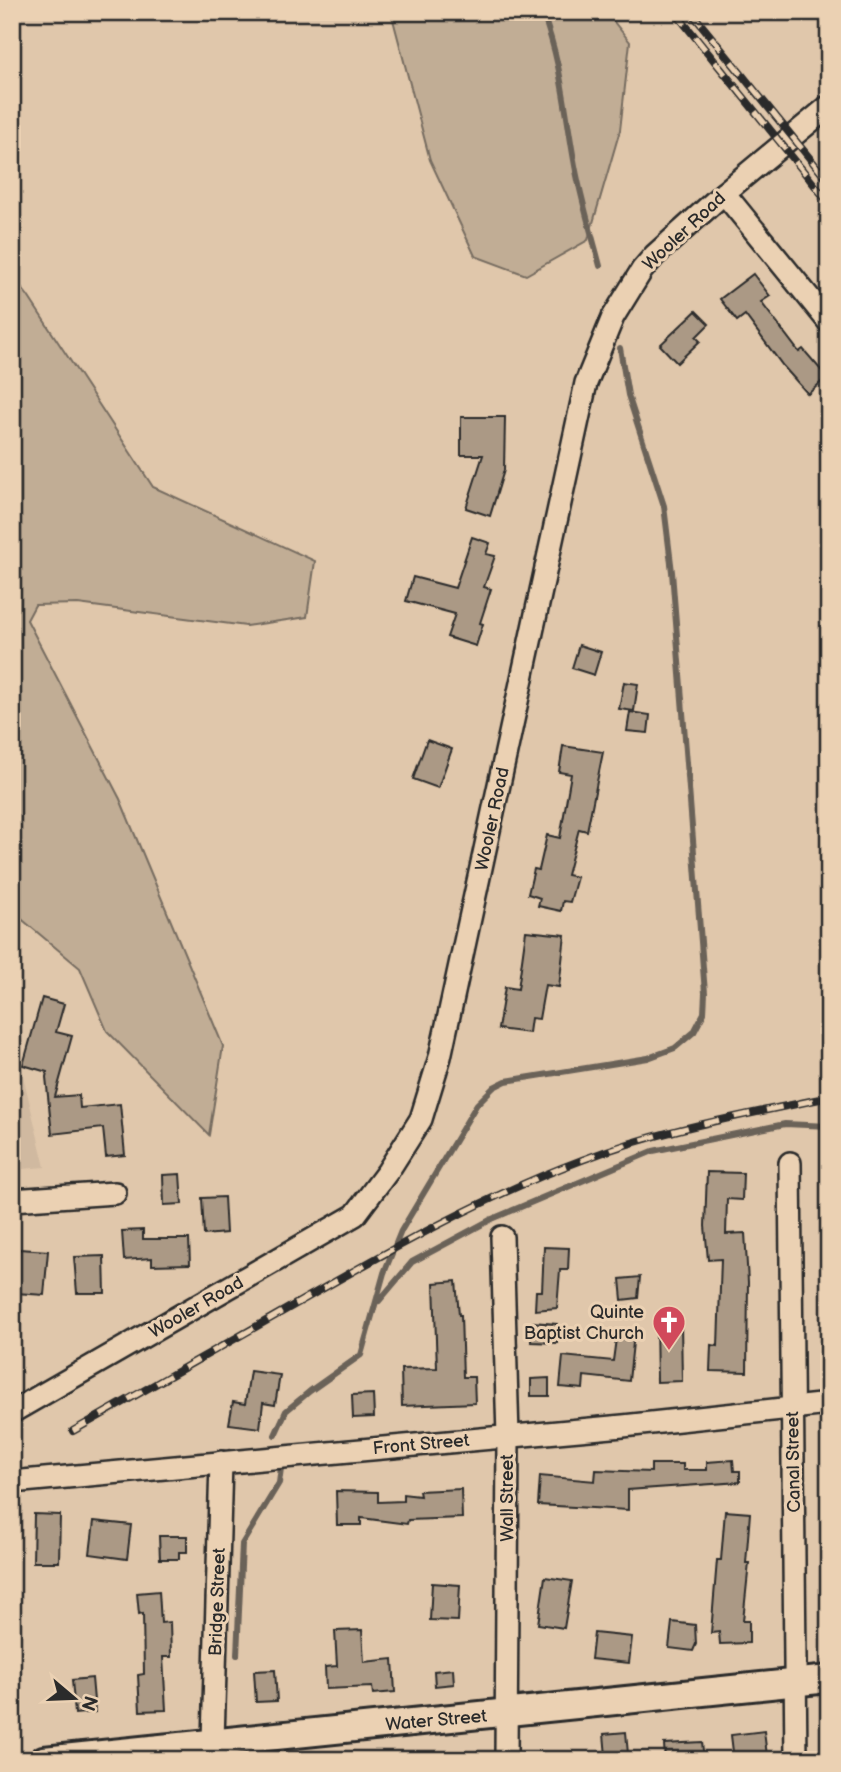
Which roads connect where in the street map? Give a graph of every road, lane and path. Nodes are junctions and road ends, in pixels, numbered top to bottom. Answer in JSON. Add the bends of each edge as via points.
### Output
{"nodes":[{"id":1,"x":829,"y":106,"type":"edge"},
{"id":2,"x":724,"y":193,"type":"junction"},
{"id":3,"x":829,"y":322,"type":"edge"},
{"id":4,"x":790,"y":1163,"type":"dead end"},
{"id":5,"x":114,"y":1193,"type":"dead end"},
{"id":6,"x":12,"y":1200,"type":"edge"},
{"id":7,"x":502,"y":1237,"type":"dead end"},
{"id":8,"x":829,"y":1404,"type":"edge"},
{"id":9,"x":793,"y":1408,"type":"junction"},
{"id":10,"x":12,"y":1412,"type":"edge"},
{"id":11,"x":508,"y":1436,"type":"junction"},
{"id":12,"x":221,"y":1462,"type":"junction"},
{"id":13,"x":12,"y":1482,"type":"edge"},
{"id":14,"x":829,"y":1679,"type":"edge"},
{"id":15,"x":796,"y":1684,"type":"junction"},
{"id":16,"x":506,"y":1714,"type":"junction"},
{"id":17,"x":213,"y":1741,"type":"junction"},
{"id":18,"x":44,"y":1760,"type":"edge"},
{"id":19,"x":506,"y":1760,"type":"edge"},
{"id":20,"x":796,"y":1760,"type":"edge"}],
"edges":[{"from":1,"to":2,"type":"street","name":"Wooler Road"},
{"from":2,"to":3,"type":"street"},
{"from":2,"to":10,"type":"street","name":"Wooler Road","via":[[642,270],[609,324],[586,383],[446,1035],[421,1119],[355,1215]]},
{"from":4,"to":9,"type":"street","name":"Canal Street"},
{"from":5,"to":6,"type":"street"},
{"from":7,"to":11,"type":"street","name":"Wall Street"},
{"from":8,"to":9,"type":"street","name":"Front Street"},
{"from":9,"to":11,"type":"street","name":"Front Street"},
{"from":9,"to":15,"type":"street","name":"Canal Street"},
{"from":11,"to":12,"type":"street","name":"Front Street"},
{"from":11,"to":16,"type":"street","name":"Wall Street"},
{"from":12,"to":13,"type":"street","name":"Front Street"},
{"from":12,"to":17,"type":"street","name":"Bridge Street"},
{"from":14,"to":15,"type":"main road","name":"Water Street"},
{"from":15,"to":16,"type":"main road","name":"Water Street"},
{"from":15,"to":20,"type":"street","name":"Canal Street"},
{"from":16,"to":17,"type":"main road","name":"Water Street"},
{"from":16,"to":19,"type":"street","name":"Wall Street"},
{"from":17,"to":18,"type":"main road","name":"Water Street"}]}
